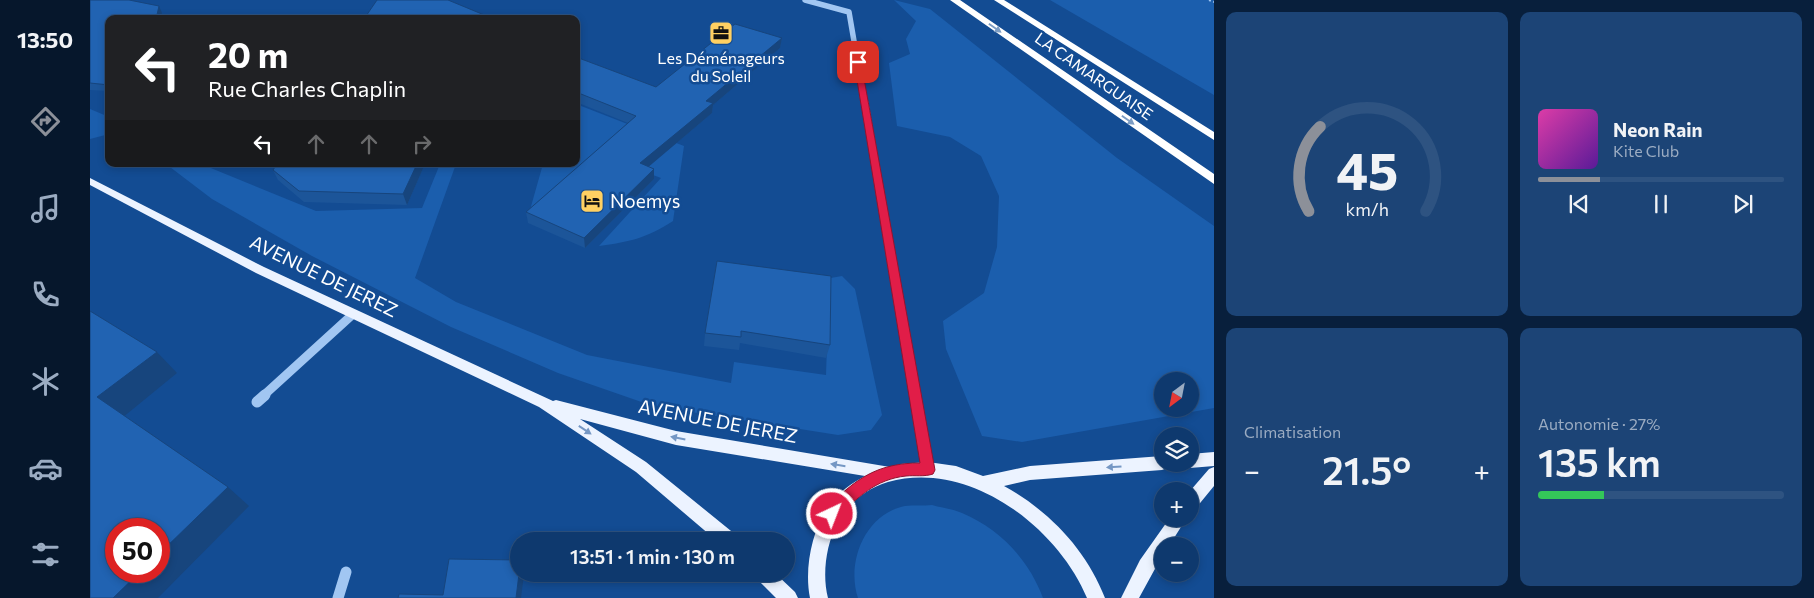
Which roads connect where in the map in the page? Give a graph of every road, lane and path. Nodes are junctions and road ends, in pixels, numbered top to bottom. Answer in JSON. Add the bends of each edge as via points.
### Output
{"nodes":[{"id":1,"x":805,"y":0,"type":"edge"},
{"id":2,"x":954,"y":0,"type":"edge"},
{"id":3,"x":998,"y":0,"type":"edge"},
{"id":4,"x":1209,"y":0,"type":"edge"},
{"id":5,"x":1214,"y":2,"type":"edge"},
{"id":6,"x":1214,"y":137,"type":"edge"},
{"id":7,"x":1214,"y":180,"type":"edge"},
{"id":8,"x":90,"y":181,"type":"edge"},
{"id":9,"x":352,"y":315,"type":"junction"},
{"id":10,"x":257,"y":402,"type":"dead end"},
{"id":11,"x":544,"y":403,"type":"junction"},
{"id":12,"x":1214,"y":459,"type":"edge"},
{"id":13,"x":1199,"y":460,"type":"edge"},
{"id":14,"x":1154,"y":464,"type":"edge"},
{"id":15,"x":928,"y":470,"type":"junction"},
{"id":16,"x":886,"y":473,"type":"junction"},
{"id":17,"x":1214,"y":474,"type":"edge"},
{"id":18,"x":983,"y":483,"type":"junction"},
{"id":19,"x":1199,"y":492,"type":"edge"},
{"id":20,"x":1173,"y":527,"type":"edge"},
{"id":21,"x":719,"y":532,"type":"edge"},
{"id":22,"x":346,"y":572,"type":"dead end"},
{"id":23,"x":772,"y":582,"type":"edge"},
{"id":24,"x":338,"y":598,"type":"edge"},
{"id":25,"x":789,"y":598,"type":"edge"},
{"id":26,"x":819,"y":598,"type":"edge"},
{"id":27,"x":1096,"y":598,"type":"edge"},
{"id":28,"x":1130,"y":598,"type":"edge"}],
"edges":[{"from":1,"to":15,"type":"street","via":[[849,12]]},
{"from":2,"to":7,"type":"highway","name":"LA CAMARGUAISE","one_way":true},
{"from":3,"to":6,"type":"highway","name":"LA CAMARGUAISE"},
{"from":4,"to":5,"type":"path"},
{"from":8,"to":9,"type":"main road","name":"AVENUE DE JEREZ"},
{"from":9,"to":10,"type":"street"},
{"from":9,"to":11,"type":"main road","name":"AVENUE DE JEREZ"},
{"from":16,"to":11,"type":"main road","name":"AVENUE DE JEREZ","one_way":true,"via":[[676,438]]},
{"from":11,"to":21,"type":"main road","name":"AVENUE DE JEREZ","one_way":true,"via":[[640,467]]},
{"from":12,"to":13,"type":"main road"},
{"from":14,"to":18,"type":"main road","one_way":true,"via":[[1030,473]]},
{"from":15,"to":16,"type":"main road","via":[[906,469]]},
{"from":15,"to":18,"type":"main road"},
{"from":16,"to":26,"type":"main road","via":[[855,488],[832,514],[818,548]]},
{"from":17,"to":19,"type":"main road"},
{"from":18,"to":27,"type":"main road","via":[[1025,508],[1063,544]]},
{"from":20,"to":28,"type":"main road","via":[[1146,566]]},
{"from":22,"to":24,"type":"street"},
{"from":23,"to":25,"type":"main road"}]}
